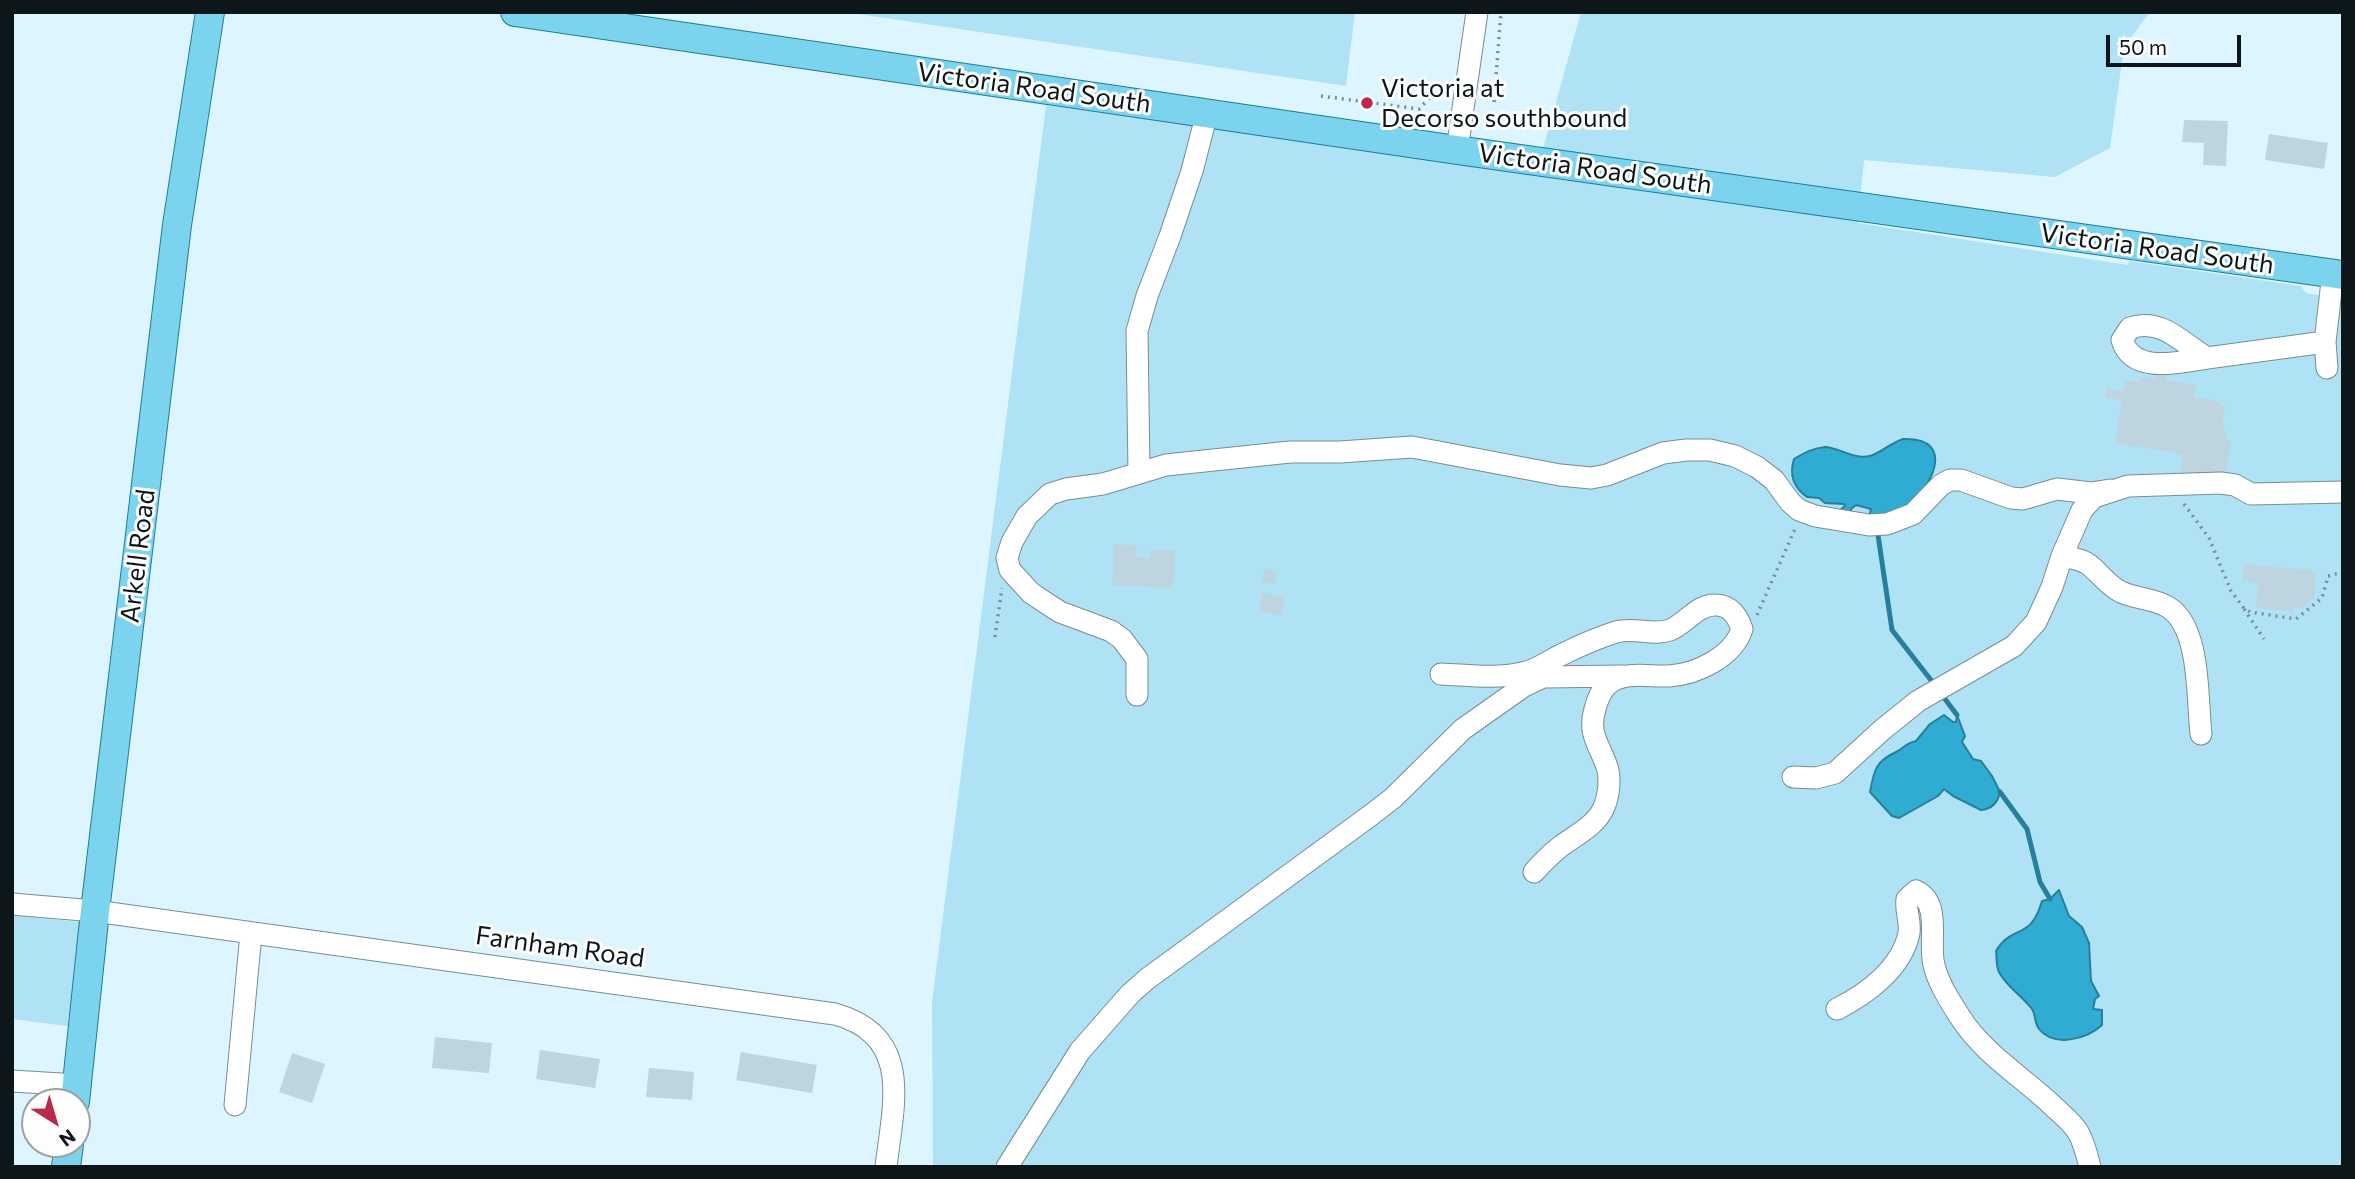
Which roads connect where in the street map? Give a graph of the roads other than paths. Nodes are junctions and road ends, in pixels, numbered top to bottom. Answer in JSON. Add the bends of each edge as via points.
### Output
{"nodes":[{"id":1,"x":210,"y":12,"type":"edge"},
{"id":2,"x":515,"y":12,"type":"edge"},
{"id":3,"x":1477,"y":12,"type":"edge"},
{"id":4,"x":1207,"y":113,"type":"junction"},
{"id":5,"x":1457,"y":150,"type":"junction"},
{"id":6,"x":2338,"y":274,"type":"edge"},
{"id":7,"x":2325,"y":341,"type":"junction"},
{"id":8,"x":2207,"y":358,"type":"dead end"},
{"id":9,"x":2327,"y":368,"type":"dead end"},
{"id":10,"x":1139,"y":472,"type":"junction"},
{"id":11,"x":2110,"y":491,"type":"junction"},
{"id":12,"x":2343,"y":492,"type":"edge"},
{"id":13,"x":2063,"y":556,"type":"junction"},
{"id":14,"x":1441,"y":674,"type":"dead end"},
{"id":15,"x":1623,"y":676,"type":"junction"},
{"id":16,"x":1137,"y":695,"type":"dead end"},
{"id":17,"x":2201,"y":734,"type":"dead end"},
{"id":18,"x":1793,"y":777,"type":"dead end"},
{"id":19,"x":1534,"y":872,"type":"dead end"},
{"id":20,"x":12,"y":904,"type":"edge"},
{"id":21,"x":95,"y":911,"type":"junction"},
{"id":22,"x":251,"y":933,"type":"junction"},
{"id":23,"x":1838,"y":1009,"type":"dead end"},
{"id":24,"x":12,"y":1081,"type":"edge"},
{"id":25,"x":46,"y":1088,"type":"edge"},
{"id":26,"x":77,"y":1088,"type":"edge"},
{"id":27,"x":235,"y":1105,"type":"dead end"},
{"id":28,"x":886,"y":1167,"type":"edge"},
{"id":29,"x":1007,"y":1167,"type":"edge"},
{"id":30,"x":2090,"y":1167,"type":"edge"}],
"edges":[{"from":1,"to":21,"type":"main road","name":"Arkell Road","via":[[177,225]]},
{"from":2,"to":4,"type":"main road","name":"Victoria Road South"},
{"from":3,"to":5,"type":"street"},
{"from":4,"to":5,"type":"main road","name":"Victoria Road South"},
{"from":4,"to":10,"type":"street","via":[[1137,331]]},
{"from":5,"to":6,"type":"main road","name":"Victoria Road South"},
{"from":6,"to":7,"type":"street"},
{"from":7,"to":8,"type":"street"},
{"from":7,"to":9,"type":"street"},
{"from":10,"to":11,"type":"street","via":[[1290,452],[1412,447],[1591,478],[1663,453],[1710,450],[1757,467],[1802,511],[1869,525],[1913,514],[1951,480],[2022,499],[2057,489]]},
{"from":10,"to":16,"type":"street","via":[[1050,494],[1017,531],[1007,558],[1010,570],[1031,593],[1060,612],[1122,639],[1137,659]]},
{"from":11,"to":12,"type":"street","via":[[2128,486],[2221,483],[2251,494]]},
{"from":11,"to":13,"type":"street","via":[[2087,503]]},
{"from":13,"to":17,"type":"street","via":[[2086,562],[2114,588],[2168,607],[2186,626],[2194,658]]},
{"from":13,"to":18,"type":"street","via":[[2046,604],[2025,636],[1938,689],[1882,730],[1835,773]]},
{"from":14,"to":15,"type":"street","via":[[1524,673],[1618,632],[1673,629],[1710,605],[1732,611],[1740,622],[1742,629],[1734,645],[1698,668],[1667,676]]},
{"from":15,"to":19,"type":"street","via":[[1608,684],[1592,716],[1591,729],[1608,771],[1604,808]]},
{"from":15,"to":29,"type":"street","via":[[1542,677],[1524,686],[1462,729],[1393,798],[1147,979],[1080,1051]]},
{"from":20,"to":21,"type":"street","name":"Farnham Road"},
{"from":21,"to":22,"type":"street","name":"Farnham Road"},
{"from":21,"to":26,"type":"main road","name":"Arkell Road"},
{"from":22,"to":27,"type":"street"},
{"from":22,"to":28,"type":"street","name":"Farnham Road","via":[[853,1019],[878,1039],[894,1069]]},
{"from":23,"to":30,"type":"street","via":[[1862,996],[1892,965],[1909,931],[1907,899],[1916,891],[1922,894],[1931,915],[1934,968],[1959,1016],[1987,1051],[2072,1123]]},
{"from":24,"to":25,"type":"street"}]}
